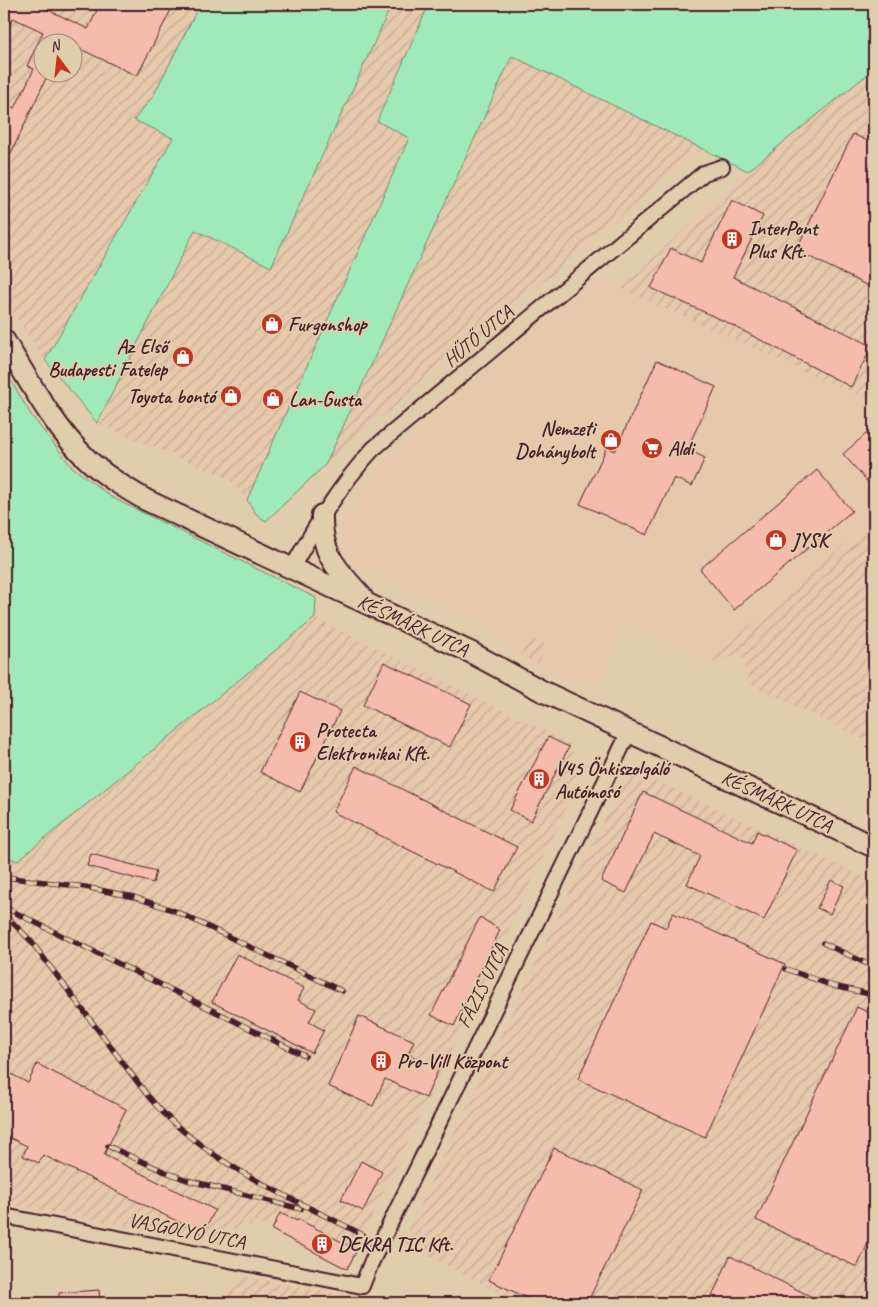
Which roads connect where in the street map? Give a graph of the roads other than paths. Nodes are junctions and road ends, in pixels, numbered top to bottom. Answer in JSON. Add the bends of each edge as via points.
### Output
{"nodes":[{"id":1,"x":722,"y":167,"type":"dead end"},
{"id":2,"x":4,"y":340,"type":"edge"},
{"id":3,"x":322,"y":515,"type":"junction"},
{"id":4,"x":292,"y":568,"type":"junction"},
{"id":5,"x":369,"y":604,"type":"junction"},
{"id":6,"x":629,"y":732,"type":"junction"},
{"id":7,"x":874,"y":847,"type":"edge"},
{"id":8,"x":4,"y":1216,"type":"edge"},
{"id":9,"x":362,"y":1286,"type":"joint"}],
"edges":[{"from":1,"to":3,"type":"street","name":"HŰTŐ UTCA","via":[[704,173],[386,437],[361,462]]},
{"from":2,"to":4,"type":"street","name":"KÉSMÁRK UTCA","via":[[70,440],[105,475],[146,500]]},
{"from":3,"to":4,"type":"street","name":"HŰTŐ UTCA"},
{"from":3,"to":5,"type":"street","via":[[324,541],[335,567]]},
{"from":4,"to":5,"type":"street","name":"KÉSMÁRK UTCA"},
{"from":5,"to":6,"type":"street","name":"KÉSMÁRK UTCA"},
{"from":6,"to":7,"type":"street","name":"KÉSMÁRK UTCA"},
{"from":6,"to":9,"type":"street","name":"FÁZIS UTCA","via":[[370,1263]]},
{"from":8,"to":9,"type":"street","name":"VASGOLYÓ UTCA"}]}
